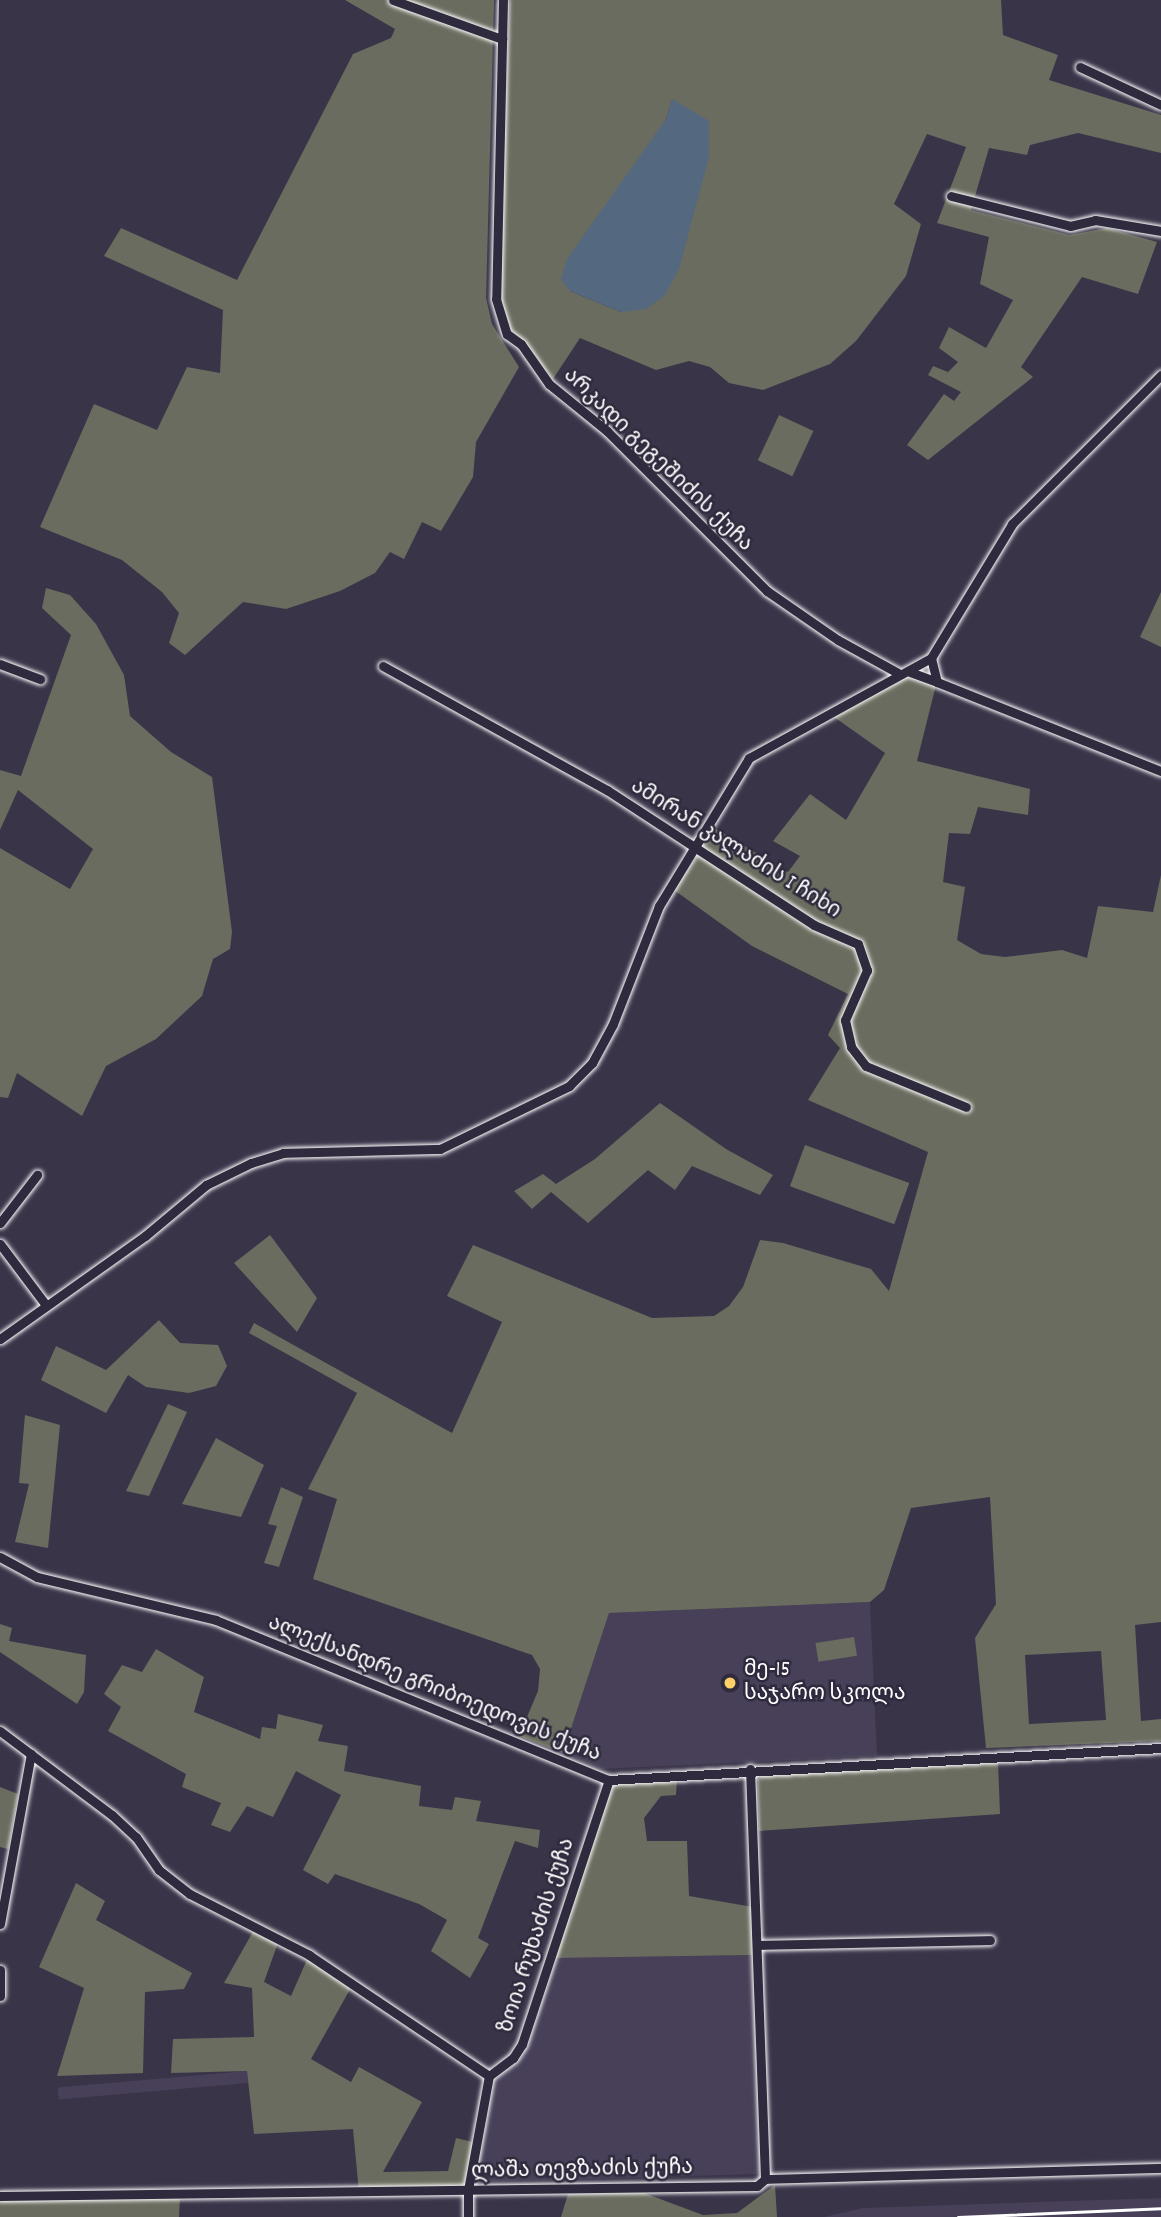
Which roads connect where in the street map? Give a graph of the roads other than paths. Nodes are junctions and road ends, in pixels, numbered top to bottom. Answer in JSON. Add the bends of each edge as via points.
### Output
{"nodes":[{"id":1,"x":393,"y":0,"type":"edge"},
{"id":2,"x":503,"y":0,"type":"edge"},
{"id":3,"x":502,"y":38,"type":"junction"},
{"id":4,"x":1080,"y":67,"type":"dead end"},
{"id":5,"x":1161,"y":106,"type":"edge"},
{"id":6,"x":951,"y":196,"type":"dead end"},
{"id":7,"x":1161,"y":231,"type":"edge"},
{"id":8,"x":1161,"y":375,"type":"edge"},
{"id":9,"x":1157,"y":388,"type":"edge"},
{"id":10,"x":931,"y":658,"type":"junction"},
{"id":11,"x":0,"y":664,"type":"edge"},
{"id":12,"x":383,"y":666,"type":"dead end"},
{"id":13,"x":898,"y":673,"type":"junction"},
{"id":14,"x":910,"y":673,"type":"junction"},
{"id":15,"x":40,"y":679,"type":"dead end"},
{"id":16,"x":937,"y":681,"type":"junction"},
{"id":17,"x":1161,"y":771,"type":"edge"},
{"id":18,"x":696,"y":851,"type":"junction"},
{"id":19,"x":965,"y":1107,"type":"dead end"},
{"id":20,"x":37,"y":1175,"type":"dead end"},
{"id":21,"x":0,"y":1223,"type":"edge"},
{"id":22,"x":0,"y":1244,"type":"edge"},
{"id":23,"x":47,"y":1305,"type":"junction"},
{"id":24,"x":0,"y":1339,"type":"edge"},
{"id":25,"x":0,"y":1557,"type":"edge"},
{"id":26,"x":0,"y":1731,"type":"edge"},
{"id":27,"x":1161,"y":1748,"type":"edge"},
{"id":28,"x":31,"y":1754,"type":"junction"},
{"id":29,"x":750,"y":1769,"type":"junction"},
{"id":30,"x":609,"y":1780,"type":"junction"},
{"id":31,"x":0,"y":1924,"type":"edge"},
{"id":32,"x":990,"y":1940,"type":"dead end"},
{"id":33,"x":759,"y":1945,"type":"junction"},
{"id":34,"x":0,"y":1970,"type":"edge"},
{"id":35,"x":0,"y":1996,"type":"edge"},
{"id":36,"x":489,"y":2076,"type":"junction"},
{"id":37,"x":1161,"y":2168,"type":"edge"},
{"id":38,"x":765,"y":2179,"type":"junction"},
{"id":39,"x":468,"y":2190,"type":"junction"},
{"id":40,"x":0,"y":2196,"type":"edge"},
{"id":41,"x":468,"y":2217,"type":"edge"}],
"edges":[{"from":1,"to":3,"type":"street"},
{"from":2,"to":3,"type":"street","name":"არკადი გეგეშიძის ქუჩა"},
{"from":3,"to":13,"type":"street","name":"არკადი გეგეშიძის ქუჩა","via":[[496,299],[507,334],[521,344],[549,384],[607,431],[768,592],[838,640]]},
{"from":4,"to":5,"type":"street"},
{"from":6,"to":7,"type":"street","via":[[1070,226],[1094,220]]},
{"from":8,"to":9,"type":"street"},
{"from":9,"to":10,"type":"street","via":[[1012,524]]},
{"from":10,"to":14,"type":"street"},
{"from":10,"to":16,"type":"street"},
{"from":11,"to":15,"type":"street"},
{"from":12,"to":18,"type":"street","name":"ამირან კალაძის I ჩიხი","via":[[607,790]]},
{"from":13,"to":14,"type":"street"},
{"from":13,"to":18,"type":"street","via":[[749,758]]},
{"from":14,"to":16,"type":"street"},
{"from":16,"to":17,"type":"street"},
{"from":18,"to":19,"type":"street","name":"ამირან კალაძის I ჩიხი","via":[[814,925],[858,944],[867,970],[845,1020],[851,1047],[866,1066]]},
{"from":18,"to":23,"type":"street","via":[[659,906],[608,1034],[592,1063],[569,1086],[440,1149],[282,1153],[251,1163],[206,1185],[145,1236]]},
{"from":20,"to":21,"type":"street"},
{"from":22,"to":23,"type":"street"},
{"from":23,"to":24,"type":"street"},
{"from":25,"to":30,"type":"street","name":"ალექსანდრე გრიბოედოვის ქუჩა","via":[[37,1577],[216,1620]]},
{"from":26,"to":28,"type":"street"},
{"from":27,"to":29,"type":"street","name":"ალექსანდრე გრიბოედოვის ქუჩა"},
{"from":28,"to":31,"type":"street"},
{"from":28,"to":36,"type":"street","via":[[136,1837],[159,1870],[190,1894],[309,1955]]},
{"from":29,"to":30,"type":"street","name":"ალექსანდრე გრიბოედოვის ქუჩა"},
{"from":29,"to":33,"type":"street"},
{"from":30,"to":36,"type":"street","name":"ზოია რუხაძის ქუჩა","via":[[522,2044],[513,2058]]},
{"from":32,"to":33,"type":"street"},
{"from":33,"to":38,"type":"street"},
{"from":34,"to":35,"type":"street"},
{"from":36,"to":39,"type":"street"},
{"from":37,"to":38,"type":"street","name":"ლაშა თევზაძის ქუჩა"},
{"from":38,"to":39,"type":"street","name":"ლაშა თევზაძის ქუჩა","via":[[757,2186]]},
{"from":39,"to":40,"type":"street","name":"ლაშა თევზაძის ქუჩა"},
{"from":39,"to":41,"type":"street"}]}
